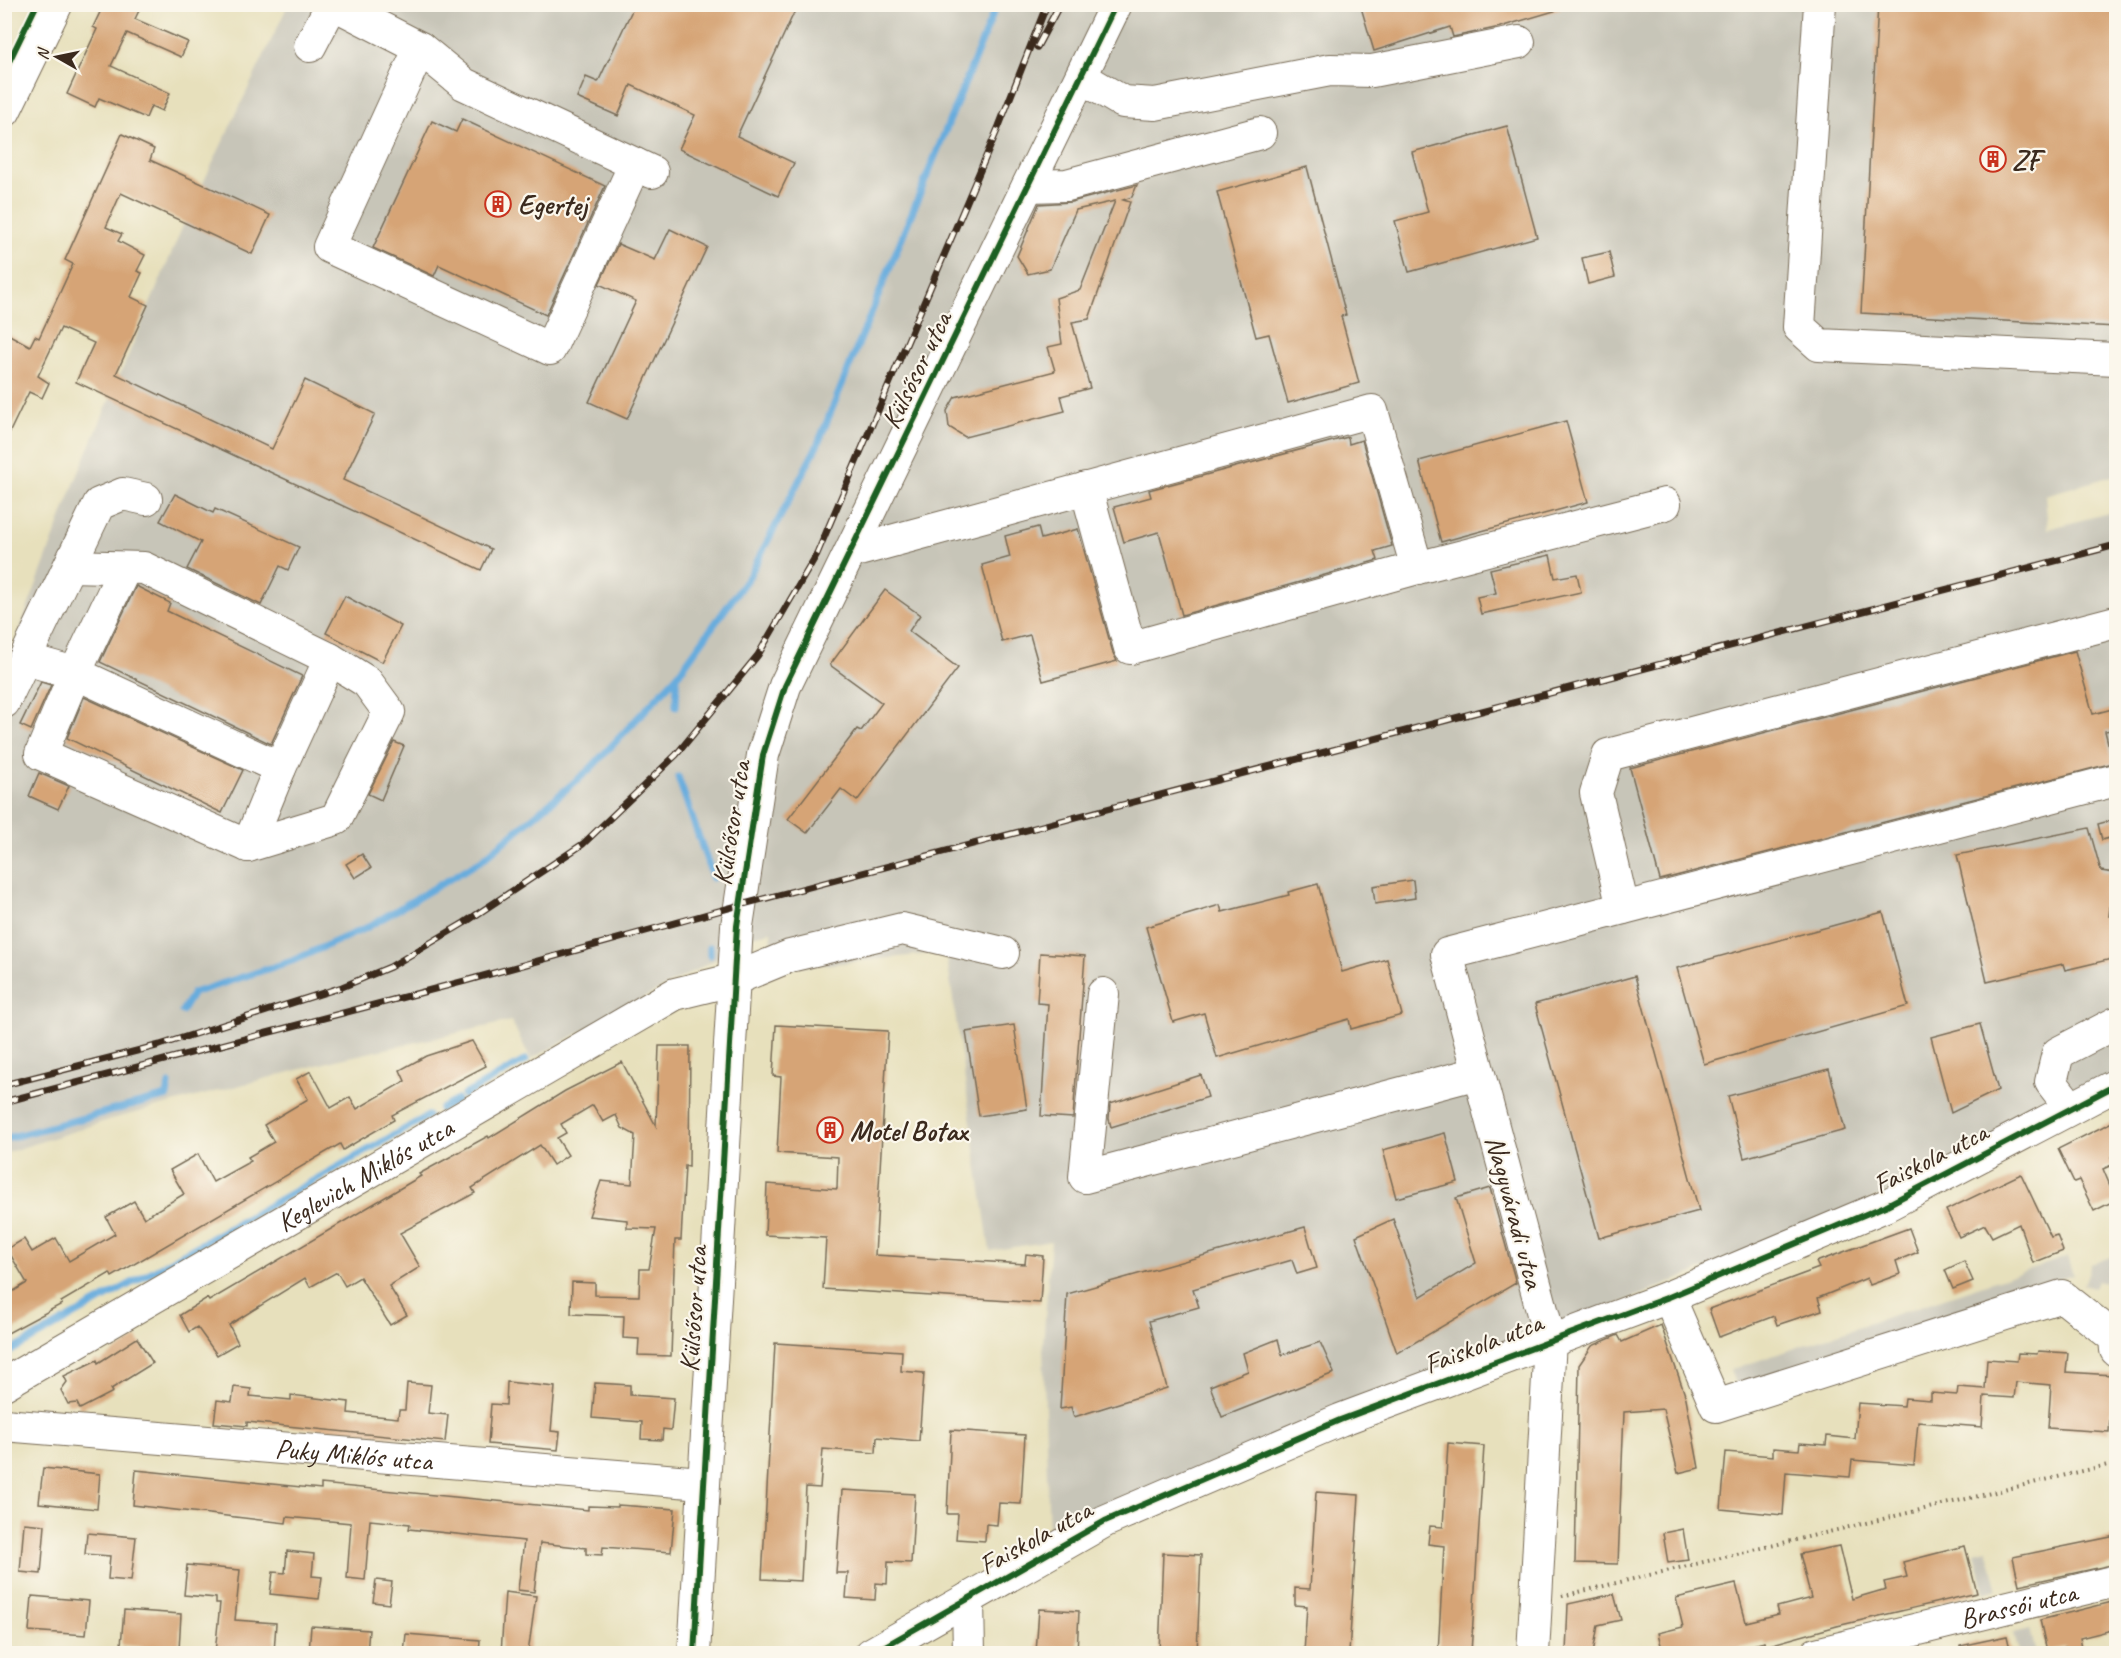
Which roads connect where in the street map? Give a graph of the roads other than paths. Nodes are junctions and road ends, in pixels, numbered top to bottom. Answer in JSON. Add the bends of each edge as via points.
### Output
{"nodes":[{"id":1,"x":56,"y":4,"type":"edge"},
{"id":2,"x":333,"y":4,"type":"edge"},
{"id":3,"x":1116,"y":4,"type":"edge"},
{"id":4,"x":1820,"y":4,"type":"edge"},
{"id":5,"x":1519,"y":42,"type":"dead end"},
{"id":6,"x":310,"y":46,"type":"dead end"},
{"id":7,"x":420,"y":48,"type":"junction"},
{"id":8,"x":1081,"y":77,"type":"junction"},
{"id":9,"x":4,"y":111,"type":"edge"},
{"id":10,"x":1260,"y":133,"type":"dead end"},
{"id":11,"x":1029,"y":186,"type":"junction"},
{"id":12,"x":2116,"y":359,"type":"edge"},
{"id":13,"x":1086,"y":488,"type":"junction"},
{"id":14,"x":146,"y":499,"type":"dead end"},
{"id":15,"x":1665,"y":504,"type":"dead end"},
{"id":16,"x":851,"y":552,"type":"junction"},
{"id":17,"x":70,"y":566,"type":"junction"},
{"id":18,"x":124,"y":568,"type":"junction"},
{"id":19,"x":1417,"y":568,"type":"junction"},
{"id":20,"x":2116,"y":622,"type":"edge"},
{"id":21,"x":330,"y":659,"type":"junction"},
{"id":22,"x":25,"y":660,"type":"junction"},
{"id":23,"x":75,"y":673,"type":"junction"},
{"id":24,"x":4,"y":702,"type":"edge"},
{"id":25,"x":280,"y":768,"type":"junction"},
{"id":26,"x":2116,"y":780,"type":"edge"},
{"id":27,"x":248,"y":846,"type":"junction"},
{"id":28,"x":1623,"y":908,"type":"junction"},
{"id":29,"x":1003,"y":953,"type":"dead end"},
{"id":30,"x":732,"y":980,"type":"junction"},
{"id":31,"x":1103,"y":994,"type":"dead end"},
{"id":32,"x":2116,"y":1023,"type":"edge"},
{"id":33,"x":1479,"y":1073,"type":"junction"},
{"id":34,"x":2116,"y":1085,"type":"edge"},
{"id":35,"x":2071,"y":1108,"type":"junction"},
{"id":36,"x":1669,"y":1297,"type":"junction"},
{"id":37,"x":1550,"y":1340,"type":"junction"},
{"id":38,"x":2116,"y":1350,"type":"edge"},
{"id":39,"x":4,"y":1384,"type":"edge"},
{"id":40,"x":4,"y":1425,"type":"edge"},
{"id":41,"x":702,"y":1483,"type":"junction"},
{"id":42,"x":2116,"y":1581,"type":"edge"},
{"id":43,"x":968,"y":1599,"type":"junction"},
{"id":44,"x":694,"y":1653,"type":"edge"},
{"id":45,"x":871,"y":1653,"type":"edge"},
{"id":46,"x":969,"y":1653,"type":"edge"},
{"id":47,"x":1533,"y":1653,"type":"edge"},
{"id":48,"x":1816,"y":1653,"type":"edge"}],
"edges":[{"from":1,"to":9,"type":"main road"},
{"from":2,"to":6,"type":"street"},
{"from":2,"to":7,"type":"street"},
{"from":3,"to":8,"type":"street","name":"Külsősor utca"},
{"from":4,"to":12,"type":"street","via":[[1799,327],[1819,345]]},
{"from":5,"to":8,"type":"street","via":[[1372,71],[1330,70],[1155,104],[1123,102]]},
{"from":7,"to":7,"type":"street","via":[[464,84],[643,168],[550,349],[329,247]]},
{"from":8,"to":11,"type":"street","name":"Külsősor utca"},
{"from":10,"to":11,"type":"street","via":[[1067,186]]},
{"from":11,"to":16,"type":"street","name":"Külsősor utca"},
{"from":13,"to":16,"type":"street"},
{"from":13,"to":19,"type":"street","via":[[1372,411]]},
{"from":13,"to":19,"type":"street","via":[[1130,648]]},
{"from":14,"to":17,"type":"street","via":[[123,494],[99,504]]},
{"from":15,"to":19,"type":"street"},
{"from":16,"to":30,"type":"street","name":"Külsősor utca","via":[[785,686],[763,755]]},
{"from":17,"to":18,"type":"street"},
{"from":17,"to":22,"type":"street"},
{"from":18,"to":21,"type":"street","via":[[144,568]]},
{"from":18,"to":23,"type":"street"},
{"from":20,"to":28,"type":"street","via":[[1608,755],[1596,793]]},
{"from":21,"to":25,"type":"street"},
{"from":21,"to":27,"type":"street","via":[[367,682],[389,712],[336,819]]},
{"from":22,"to":23,"type":"street"},
{"from":22,"to":24,"type":"street"},
{"from":23,"to":25,"type":"street"},
{"from":23,"to":27,"type":"street","via":[[41,754]]},
{"from":25,"to":27,"type":"street"},
{"from":26,"to":28,"type":"street"},
{"from":28,"to":33,"type":"street","name":"Nagyváradi utca","via":[[1447,954]]},
{"from":29,"to":30,"type":"street","name":"Keglevich Miklós utca","via":[[902,929],[790,957]]},
{"from":30,"to":39,"type":"street","name":"Keglevich Miklós utca","via":[[675,994]]},
{"from":30,"to":41,"type":"street","name":"Külsősor utca","via":[[731,1057]]},
{"from":31,"to":33,"type":"street","via":[[1085,1177]]},
{"from":32,"to":35,"type":"street","via":[[2058,1053],[2051,1082]]},
{"from":33,"to":37,"type":"street","name":"Nagyváradi utca"},
{"from":34,"to":35,"type":"street","name":"Faiskola utca"},
{"from":35,"to":36,"type":"street","name":"Faiskola utca","via":[[1885,1206]]},
{"from":36,"to":37,"type":"street","name":"Faiskola utca"},
{"from":36,"to":38,"type":"street","via":[[1716,1406],[2062,1296],[2115,1338]]},
{"from":37,"to":43,"type":"street","name":"Faiskola utca","via":[[1340,1420],[1105,1521]]},
{"from":37,"to":47,"type":"street","name":"Nagyváradi utca"},
{"from":40,"to":41,"type":"street","name":"Puky Miklós utca"},
{"from":41,"to":44,"type":"street","name":"Külsősor utca"},
{"from":42,"to":48,"type":"street","name":"Brassói utca"},
{"from":43,"to":45,"type":"street","name":"Faiskola utca"},
{"from":43,"to":46,"type":"street"}]}
